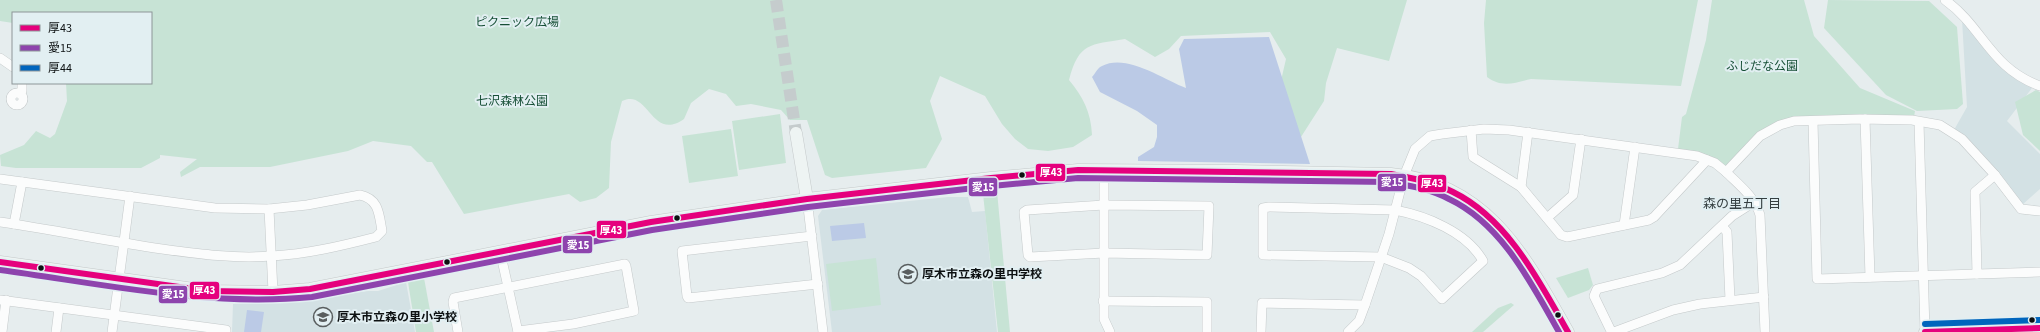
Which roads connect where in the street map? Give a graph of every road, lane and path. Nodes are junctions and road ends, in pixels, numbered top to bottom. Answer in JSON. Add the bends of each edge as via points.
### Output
{"nodes":[{"id":1,"x":1946,"y":0,"type":"edge"},
{"id":2,"x":0,"y":58,"type":"edge"},
{"id":3,"x":12,"y":66,"type":"edge"},
{"id":4,"x":22,"y":84,"type":"edge"},
{"id":5,"x":2040,"y":86,"type":"edge"},
{"id":6,"x":10,"y":106,"type":"dead end"},
{"id":7,"x":1865,"y":119,"type":"junction"},
{"id":8,"x":1813,"y":121,"type":"junction"},
{"id":9,"x":1919,"y":122,"type":"junction"},
{"id":10,"x":1471,"y":130,"type":"junction"},
{"id":11,"x":1528,"y":132,"type":"junction"},
{"id":12,"x":796,"y":133,"type":"tunnel mouth"},
{"id":13,"x":1581,"y":139,"type":"junction"},
{"id":14,"x":1634,"y":147,"type":"junction"},
{"id":15,"x":1707,"y":160,"type":"junction"},
{"id":16,"x":1104,"y":170,"type":"junction"},
{"id":17,"x":1726,"y":172,"type":"junction"},
{"id":18,"x":1995,"y":175,"type":"junction"},
{"id":19,"x":1404,"y":176,"type":"junction"},
{"id":20,"x":0,"y":179,"type":"edge"},
{"id":21,"x":22,"y":182,"type":"junction"},
{"id":22,"x":1521,"y":187,"type":"junction"},
{"id":23,"x":130,"y":196,"type":"junction"},
{"id":24,"x":807,"y":199,"type":"junction"},
{"id":25,"x":1754,"y":202,"type":"junction"},
{"id":26,"x":1104,"y":204,"type":"junction"},
{"id":27,"x":269,"y":209,"type":"junction"},
{"id":28,"x":1395,"y":210,"type":"junction"},
{"id":29,"x":2040,"y":211,"type":"edge"},
{"id":30,"x":1547,"y":218,"type":"junction"},
{"id":31,"x":0,"y":222,"type":"edge"},
{"id":32,"x":14,"y":224,"type":"junction"},
{"id":33,"x":1624,"y":225,"type":"junction"},
{"id":34,"x":1722,"y":226,"type":"junction"},
{"id":35,"x":812,"y":236,"type":"junction"},
{"id":36,"x":124,"y":243,"type":"junction"},
{"id":37,"x":500,"y":251,"type":"junction"},
{"id":38,"x":1104,"y":253,"type":"junction"},
{"id":39,"x":272,"y":256,"type":"junction"},
{"id":40,"x":1380,"y":257,"type":"junction"},
{"id":41,"x":1483,"y":261,"type":"junction"},
{"id":42,"x":0,"y":262,"type":"edge"},
{"id":43,"x":1490,"y":269,"type":"dead end"},
{"id":44,"x":2040,"y":272,"type":"edge"},
{"id":45,"x":1977,"y":274,"type":"junction"},
{"id":46,"x":1923,"y":276,"type":"junction"},
{"id":47,"x":1870,"y":277,"type":"junction"},
{"id":48,"x":119,"y":278,"type":"junction"},
{"id":49,"x":818,"y":284,"type":"junction"},
{"id":50,"x":508,"y":287,"type":"junction"},
{"id":51,"x":273,"y":292,"type":"junction"},
{"id":52,"x":1764,"y":297,"type":"junction"},
{"id":53,"x":3,"y":300,"type":"edge"},
{"id":54,"x":1103,"y":300,"type":"junction"},
{"id":55,"x":1730,"y":300,"type":"junction"},
{"id":56,"x":1365,"y":305,"type":"junction"},
{"id":57,"x":59,"y":308,"type":"junction"},
{"id":58,"x":114,"y":315,"type":"junction"},
{"id":59,"x":172,"y":328,"type":"edge"},
{"id":60,"x":2040,"y":328,"type":"edge"},
{"id":61,"x":2,"y":332,"type":"edge"},
{"id":62,"x":56,"y":332,"type":"edge"},
{"id":63,"x":112,"y":332,"type":"edge"},
{"id":64,"x":226,"y":332,"type":"edge"},
{"id":65,"x":458,"y":332,"type":"edge"},
{"id":66,"x":518,"y":332,"type":"edge"},
{"id":67,"x":822,"y":332,"type":"edge"},
{"id":68,"x":1110,"y":332,"type":"edge"},
{"id":69,"x":1207,"y":332,"type":"edge"},
{"id":70,"x":1261,"y":332,"type":"edge"},
{"id":71,"x":1348,"y":332,"type":"edge"},
{"id":72,"x":1568,"y":332,"type":"edge"},
{"id":73,"x":1765,"y":332,"type":"edge"},
{"id":74,"x":1925,"y":332,"type":"edge"}],
"edges":[{"from":1,"to":5,"type":"street","via":[[2005,66]]},
{"from":2,"to":3,"type":"street"},
{"from":4,"to":6,"type":"street","via":[[22,91],[13,95]]},
{"from":7,"to":8,"type":"street"},
{"from":7,"to":9,"type":"street"},
{"from":7,"to":47,"type":"street"},
{"from":8,"to":17,"type":"street","via":[[1794,121],[1768,130]]},
{"from":8,"to":47,"type":"street","via":[[1817,279]]},
{"from":9,"to":18,"type":"street","via":[[1940,125],[1962,139]]},
{"from":9,"to":46,"type":"street"},
{"from":10,"to":11,"type":"street","via":[[1502,129]]},
{"from":10,"to":19,"type":"street","via":[[1426,139],[1415,149]]},
{"from":10,"to":22,"type":"street","via":[[1473,157]]},
{"from":11,"to":13,"type":"street"},
{"from":11,"to":22,"type":"street"},
{"from":12,"to":24,"type":"street"},
{"from":13,"to":14,"type":"street"},
{"from":13,"to":30,"type":"street","via":[[1573,195]]},
{"from":14,"to":15,"type":"street","via":[[1697,156]]},
{"from":14,"to":33,"type":"street"},
{"from":15,"to":17,"type":"street"},
{"from":15,"to":33,"type":"street","via":[[1654,217]]},
{"from":16,"to":19,"type":"street"},
{"from":16,"to":24,"type":"street","via":[[1041,173]]},
{"from":16,"to":26,"type":"street"},
{"from":17,"to":25,"type":"street"},
{"from":18,"to":29,"type":"street","via":[[2021,209]]},
{"from":18,"to":45,"type":"street","via":[[1974,192]]},
{"from":19,"to":28,"type":"street"},
{"from":19,"to":72,"type":"street","via":[[1423,180],[1450,191],[1471,201],[1486,213],[1518,249]]},
{"from":20,"to":21,"type":"street"},
{"from":21,"to":23,"type":"street"},
{"from":21,"to":32,"type":"street"},
{"from":22,"to":30,"type":"street"},
{"from":23,"to":27,"type":"street","via":[[214,208]]},
{"from":23,"to":36,"type":"street"},
{"from":24,"to":35,"type":"street"},
{"from":24,"to":37,"type":"street","via":[[651,222]]},
{"from":25,"to":34,"type":"street"},
{"from":25,"to":52,"type":"street","via":[[1762,224]]},
{"from":26,"to":38,"type":"street"},
{"from":26,"to":38,"type":"street","via":[[1024,212],[1028,256]]},
{"from":26,"to":38,"type":"street","via":[[1209,206],[1207,255]]},
{"from":27,"to":39,"type":"street"},
{"from":27,"to":39,"type":"street","via":[[364,196],[372,200],[378,208],[382,231],[376,237],[334,248]]},
{"from":28,"to":40,"type":"street"},
{"from":28,"to":40,"type":"street","via":[[1263,208],[1263,255]]},
{"from":28,"to":41,"type":"street","via":[[1413,213],[1437,222],[1462,238]]},
{"from":30,"to":33,"type":"street","via":[[1561,235],[1567,237]]},
{"from":31,"to":32,"type":"street"},
{"from":32,"to":36,"type":"street"},
{"from":34,"to":55,"type":"street","via":[[1727,232]]},
{"from":34,"to":55,"type":"street","via":[[1680,265],[1662,274],[1597,289],[1594,296],[1611,331],[1614,332],[1673,310]]},
{"from":35,"to":49,"type":"street"},
{"from":35,"to":49,"type":"street","via":[[682,251],[687,296],[688,298]]},
{"from":36,"to":39,"type":"street","via":[[210,256]]},
{"from":36,"to":48,"type":"street"},
{"from":37,"to":50,"type":"street"},
{"from":37,"to":51,"type":"street","via":[[310,289]]},
{"from":38,"to":54,"type":"street"},
{"from":39,"to":51,"type":"street"},
{"from":40,"to":41,"type":"street","via":[[1415,272],[1442,299]]},
{"from":40,"to":56,"type":"street"},
{"from":41,"to":43,"type":"street"},
{"from":42,"to":48,"type":"street"},
{"from":44,"to":45,"type":"street"},
{"from":45,"to":46,"type":"street"},
{"from":46,"to":47,"type":"street"},
{"from":46,"to":74,"type":"street"},
{"from":48,"to":51,"type":"street","via":[[208,291]]},
{"from":48,"to":58,"type":"street"},
{"from":49,"to":67,"type":"street"},
{"from":50,"to":65,"type":"street","via":[[454,298]]},
{"from":50,"to":66,"type":"street"},
{"from":50,"to":66,"type":"street","via":[[625,264],[626,266],[634,311]]},
{"from":52,"to":55,"type":"street"},
{"from":52,"to":73,"type":"street"},
{"from":53,"to":57,"type":"street"},
{"from":53,"to":61,"type":"street"},
{"from":54,"to":68,"type":"street","via":[[1104,319]]},
{"from":54,"to":69,"type":"street","via":[[1207,302]]},
{"from":56,"to":70,"type":"street","via":[[1262,303]]},
{"from":56,"to":71,"type":"street","via":[[1359,321]]},
{"from":57,"to":58,"type":"street"},
{"from":57,"to":62,"type":"street"},
{"from":58,"to":59,"type":"street"},
{"from":58,"to":63,"type":"street"},
{"from":59,"to":64,"type":"street"},
{"from":60,"to":74,"type":"street"}]}
